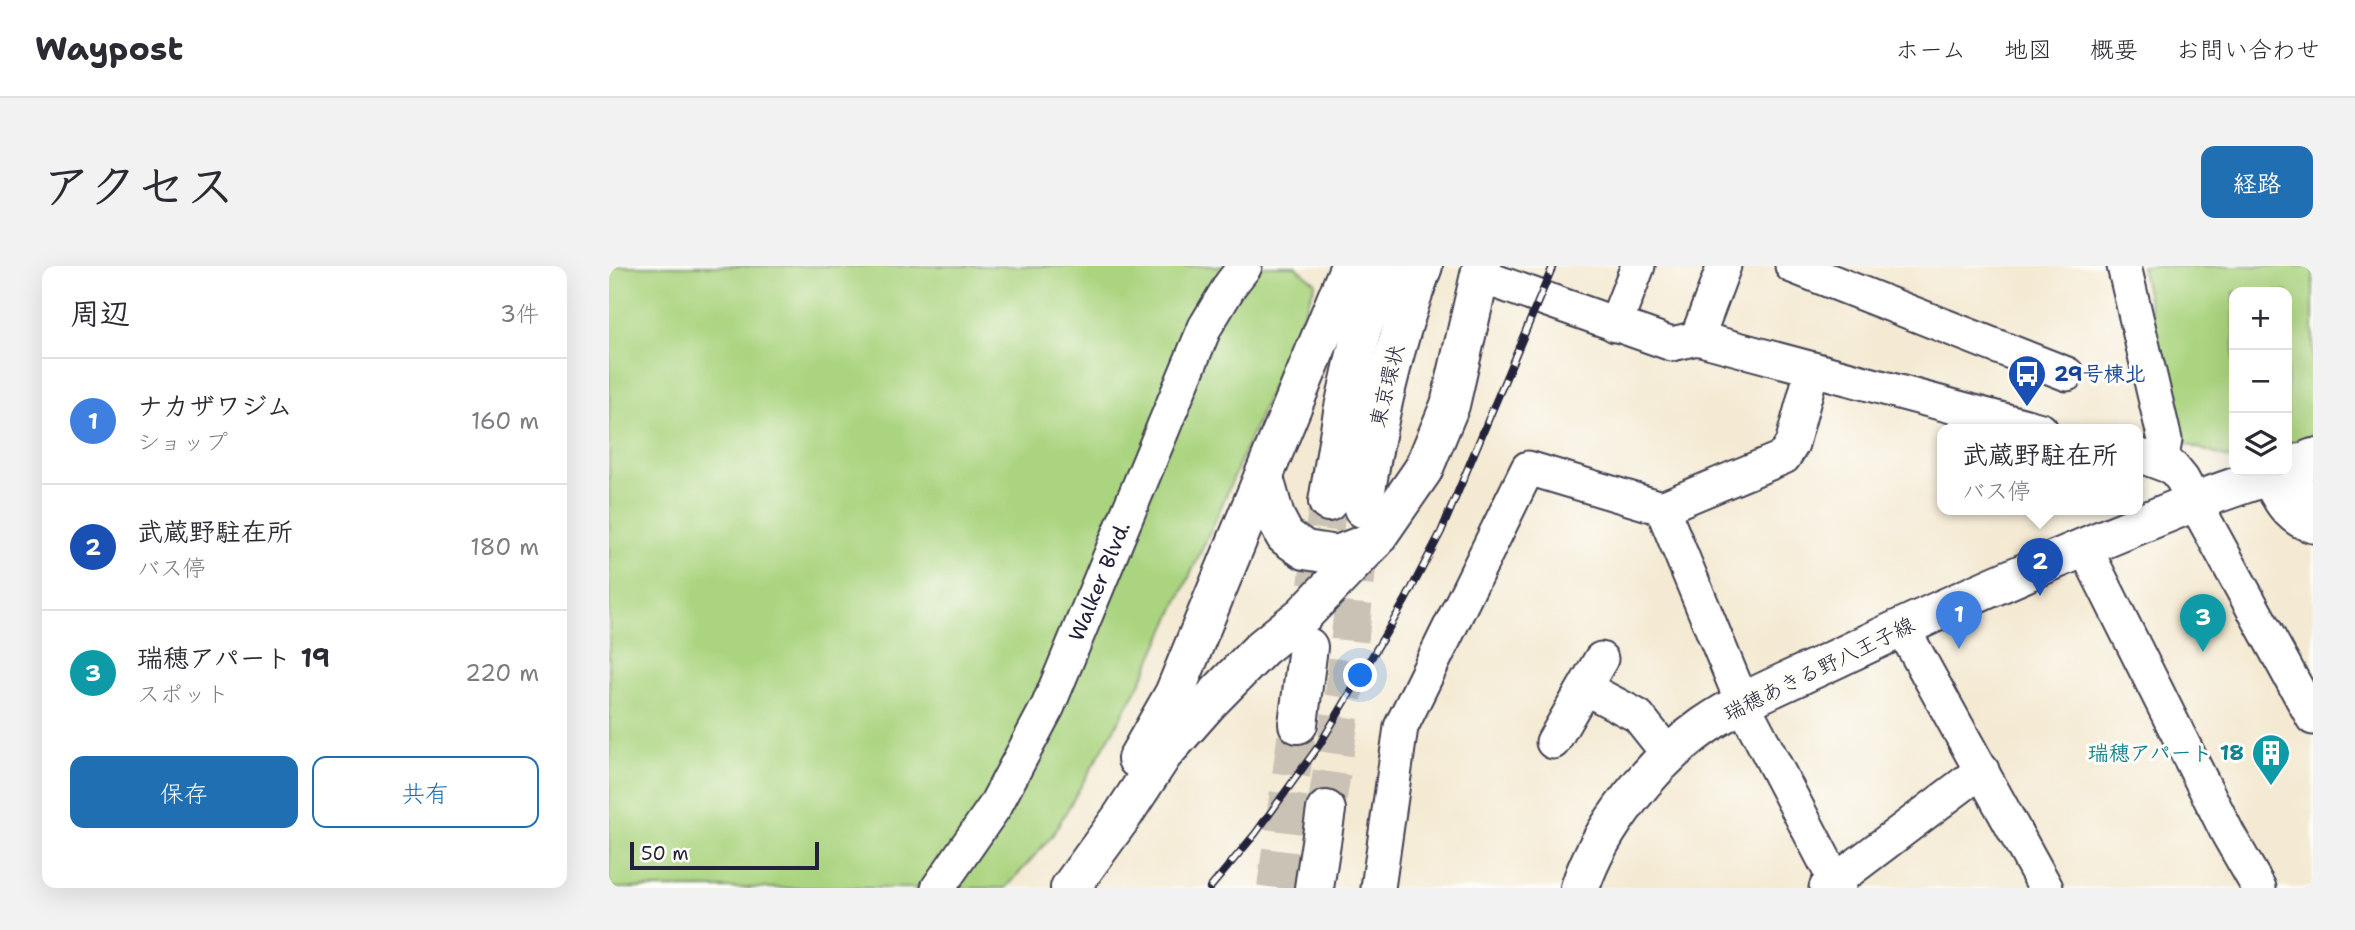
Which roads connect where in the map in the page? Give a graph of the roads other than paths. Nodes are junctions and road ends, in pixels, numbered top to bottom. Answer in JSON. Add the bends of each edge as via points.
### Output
{"nodes":[{"id":1,"x":1245,"y":266,"type":"edge"},
{"id":2,"x":1350,"y":266,"type":"edge"},
{"id":3,"x":1384,"y":266,"type":"edge"},
{"id":4,"x":1423,"y":266,"type":"edge"},
{"id":5,"x":1637,"y":266,"type":"edge"},
{"id":6,"x":1724,"y":266,"type":"edge"},
{"id":7,"x":1792,"y":266,"type":"edge"},
{"id":8,"x":2124,"y":266,"type":"edge"},
{"id":9,"x":1481,"y":271,"type":"edge"},
{"id":10,"x":1615,"y":325,"type":"junction"},
{"id":11,"x":1697,"y":338,"type":"junction"},
{"id":12,"x":1812,"y":370,"type":"junction"},
{"id":13,"x":2067,"y":374,"type":"dead end"},
{"id":14,"x":2018,"y":424,"type":"edge"},
{"id":15,"x":2149,"y":458,"type":"edge"},
{"id":16,"x":2313,"y":458,"type":"edge"},
{"id":17,"x":2292,"y":467,"type":"edge"},
{"id":18,"x":2268,"y":476,"type":"edge"},
{"id":19,"x":2279,"y":476,"type":"edge"},
{"id":20,"x":2284,"y":476,"type":"edge"},
{"id":21,"x":1264,"y":478,"type":"junction"},
{"id":22,"x":2313,"y":498,"type":"edge"},
{"id":23,"x":2194,"y":502,"type":"junction"},
{"id":24,"x":1662,"y":508,"type":"junction"},
{"id":25,"x":1355,"y":517,"type":"junction"},
{"id":26,"x":2313,"y":526,"type":"edge"},
{"id":27,"x":2085,"y":548,"type":"junction"},
{"id":28,"x":1902,"y":627,"type":"junction"},
{"id":29,"x":1308,"y":647,"type":"dead end"},
{"id":30,"x":1601,"y":659,"type":"dead end"},
{"id":31,"x":1585,"y":688,"type":"junction"},
{"id":32,"x":1743,"y":704,"type":"junction"},
{"id":33,"x":2313,"y":718,"type":"edge"},
{"id":34,"x":1298,"y":724,"type":"tunnel mouth"},
{"id":35,"x":1553,"y":742,"type":"dead end"},
{"id":36,"x":1669,"y":755,"type":"junction"},
{"id":37,"x":1982,"y":771,"type":"junction"},
{"id":38,"x":1326,"y":810,"type":"tunnel mouth"},
{"id":39,"x":1833,"y":886,"type":"edge"},
{"id":40,"x":939,"y":888,"type":"edge"},
{"id":41,"x":1050,"y":888,"type":"edge"},
{"id":42,"x":1070,"y":888,"type":"edge"},
{"id":43,"x":1314,"y":888,"type":"edge"},
{"id":44,"x":1378,"y":888,"type":"edge"},
{"id":45,"x":1580,"y":888,"type":"edge"},
{"id":46,"x":2046,"y":888,"type":"edge"},
{"id":47,"x":2259,"y":888,"type":"edge"}],
"edges":[{"from":1,"to":40,"type":"street","name":"Walker Blvd.","via":[[1205,327],[1048,706],[995,806]]},
{"from":2,"to":21,"type":"main road"},
{"from":3,"to":25,"type":"main road","name":"東京環状","via":[[1361,332],[1343,412]]},
{"from":4,"to":25,"type":"main road","name":"東京環状","via":[[1409,301]]},
{"from":5,"to":10,"type":"street"},
{"from":6,"to":11,"type":"street"},
{"from":7,"to":13,"type":"street"},
{"from":8,"to":15,"type":"street","via":[[2165,440]]},
{"from":9,"to":10,"type":"street"},
{"from":9,"to":25,"type":"main road","via":[[1450,405],[1423,470]]},
{"from":10,"to":11,"type":"street","via":[[1672,344]]},
{"from":11,"to":12,"type":"street"},
{"from":12,"to":14,"type":"street"},
{"from":12,"to":24,"type":"street","via":[[1792,444],[1784,457]]},
{"from":15,"to":23,"type":"street","via":[[2173,468]]},
{"from":16,"to":17,"type":"main road","name":"瑞穂あきる野八王子線"},
{"from":18,"to":23,"type":"main road","name":"瑞穂あきる野八王子線"},
{"from":19,"to":26,"type":"street","via":[[2277,498],[2301,522]]},
{"from":20,"to":22,"type":"street"},
{"from":21,"to":25,"type":"main road","via":[[1285,536],[1305,550],[1337,555]]},
{"from":21,"to":41,"type":"main road","via":[[1174,694],[1085,843]]},
{"from":23,"to":27,"type":"main road","name":"瑞穂あきる野八王子線"},
{"from":23,"to":33,"type":"street"},
{"from":24,"to":32,"type":"street"},
{"from":24,"to":44,"type":"street","via":[[1528,468],[1402,727]]},
{"from":25,"to":42,"type":"main road","via":[[1303,615],[1262,648],[1163,754]]},
{"from":27,"to":28,"type":"main road","name":"瑞穂あきる野八王子線"},
{"from":27,"to":47,"type":"street"},
{"from":28,"to":32,"type":"main road","name":"瑞穂あきる野八王子線"},
{"from":28,"to":37,"type":"street"},
{"from":29,"to":34,"type":"main road"},
{"from":30,"to":31,"type":"street"},
{"from":31,"to":35,"type":"street"},
{"from":31,"to":36,"type":"street","via":[[1638,716]]},
{"from":32,"to":36,"type":"main road","name":"瑞穂あきる野八王子線","via":[[1704,726]]},
{"from":32,"to":39,"type":"street"},
{"from":36,"to":45,"type":"main road","name":"瑞穂あきる野八王子線","via":[[1623,807]]},
{"from":37,"to":39,"type":"street"},
{"from":37,"to":46,"type":"street"},
{"from":38,"to":43,"type":"main road"}]}
